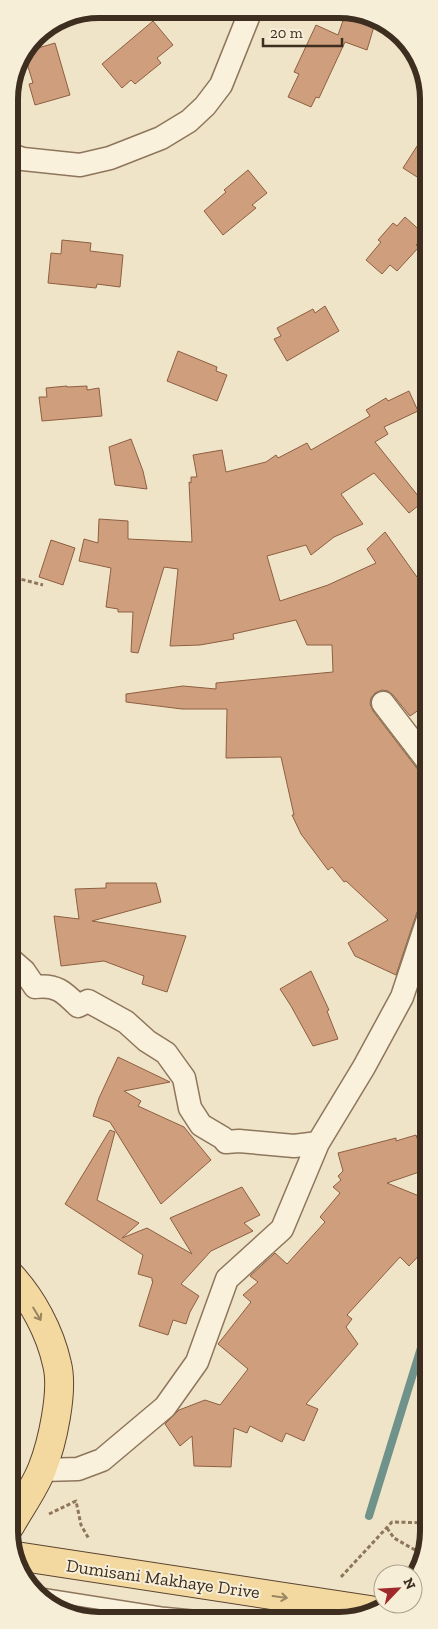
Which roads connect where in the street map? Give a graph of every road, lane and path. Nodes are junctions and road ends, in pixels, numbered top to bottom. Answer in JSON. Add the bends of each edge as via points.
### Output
{"nodes":[{"id":1,"x":248,"y":18,"type":"edge"},
{"id":2,"x":18,"y":158,"type":"edge"},
{"id":3,"x":18,"y":578,"type":"edge"},
{"id":4,"x":43,"y":584,"type":"dead end"},
{"id":5,"x":383,"y":703,"type":"dead end"},
{"id":6,"x":420,"y":751,"type":"edge"},
{"id":7,"x":420,"y":943,"type":"edge"},
{"id":8,"x":18,"y":966,"type":"edge"},
{"id":9,"x":318,"y":1143,"type":"junction"},
{"id":10,"x":18,"y":1283,"type":"edge"},
{"id":11,"x":42,"y":1470,"type":"junction"},
{"id":12,"x":18,"y":1512,"type":"edge"},
{"id":13,"x":46,"y":1516,"type":"dead end"},
{"id":14,"x":420,"y":1523,"type":"edge"},
{"id":15,"x":81,"y":1525,"type":"dead end"},
{"id":16,"x":418,"y":1552,"type":"edge"},
{"id":17,"x":29,"y":1559,"type":"edge"},
{"id":18,"x":50,"y":1596,"type":"edge"},
{"id":19,"x":362,"y":1609,"type":"edge"},
{"id":20,"x":155,"y":1612,"type":"edge"}],
"edges":[{"from":1,"to":2,"type":"street","via":[[221,85],[189,121],[162,138],[110,158],[80,165]]},
{"from":3,"to":4,"type":"path"},
{"from":5,"to":6,"type":"street"},
{"from":7,"to":9,"type":"street","via":[[402,997]]},
{"from":8,"to":9,"type":"street","via":[[35,987],[46,985],[62,990],[78,1006],[88,1001],[126,1022],[166,1053],[184,1078],[190,1108],[200,1125],[226,1142],[294,1146]]},
{"from":9,"to":11,"type":"street","via":[[282,1229],[228,1279],[197,1362],[165,1407],[102,1460],[78,1470]]},
{"from":10,"to":11,"type":"main road","one_way":true,"via":[[46,1329],[58,1366],[58,1408]]},
{"from":11,"to":12,"type":"main road"},
{"from":13,"to":15,"type":"path","via":[[76,1501]]},
{"from":14,"to":16,"type":"path","via":[[392,1522],[387,1528],[394,1538]]},
{"from":17,"to":19,"type":"main road","name":"Dumisani Makhaye Drive","one_way":true},
{"from":18,"to":20,"type":"lane"}]}
